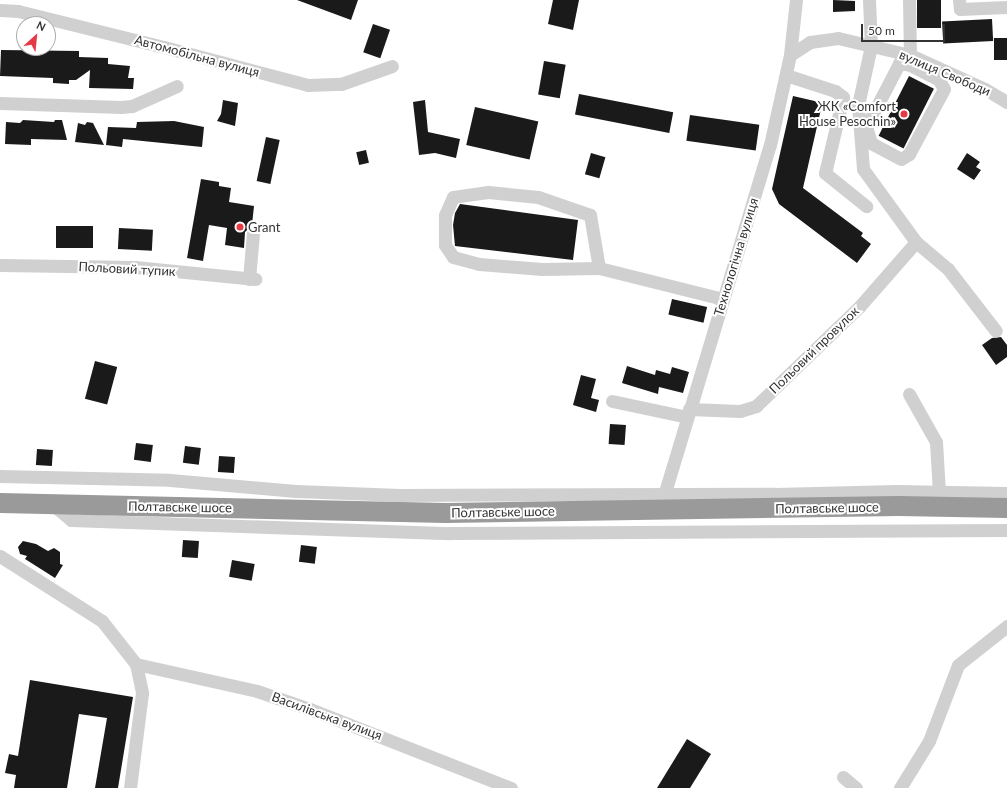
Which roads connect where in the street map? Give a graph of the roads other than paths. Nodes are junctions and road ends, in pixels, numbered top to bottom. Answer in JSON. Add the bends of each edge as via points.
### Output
{"nodes":[{"id":1,"x":796,"y":0,"type":"edge"},
{"id":2,"x":869,"y":0,"type":"edge"},
{"id":3,"x":909,"y":0,"type":"edge"},
{"id":4,"x":960,"y":0,"type":"edge"},
{"id":5,"x":1007,"y":7,"type":"edge"},
{"id":6,"x":0,"y":10,"type":"edge"},
{"id":7,"x":871,"y":46,"type":"junction"},
{"id":8,"x":790,"y":55,"type":"junction"},
{"id":9,"x":904,"y":57,"type":"junction"},
{"id":10,"x":392,"y":66,"type":"dead end"},
{"id":11,"x":786,"y":75,"type":"junction"},
{"id":12,"x":177,"y":86,"type":"dead end"},
{"id":13,"x":1007,"y":102,"type":"edge"},
{"id":14,"x":0,"y":103,"type":"edge"},
{"id":15,"x":866,"y":206,"type":"dead end"},
{"id":16,"x":253,"y":233,"type":"dead end"},
{"id":17,"x":916,"y":242,"type":"junction"},
{"id":18,"x":0,"y":265,"type":"edge"},
{"id":19,"x":599,"y":268,"type":"junction"},
{"id":20,"x":722,"y":299,"type":"junction"},
{"id":21,"x":996,"y":331,"type":"dead end"},
{"id":22,"x":909,"y":394,"type":"dead end"},
{"id":23,"x":612,"y":401,"type":"dead end"},
{"id":24,"x":688,"y":413,"type":"junction"},
{"id":25,"x":0,"y":476,"type":"edge"},
{"id":26,"x":939,"y":492,"type":"junction"},
{"id":27,"x":1007,"y":493,"type":"edge"},
{"id":28,"x":661,"y":502,"type":"junction"},
{"id":29,"x":0,"y":503,"type":"edge"},
{"id":30,"x":52,"y":504,"type":"junction"},
{"id":31,"x":1007,"y":508,"type":"edge"},
{"id":32,"x":1007,"y":530,"type":"edge"},
{"id":33,"x":0,"y":556,"type":"edge"},
{"id":34,"x":1007,"y":626,"type":"edge"},
{"id":35,"x":136,"y":664,"type":"junction"},
{"id":36,"x":843,"y":777,"type":"dead end"},
{"id":37,"x":130,"y":788,"type":"edge"},
{"id":38,"x":511,"y":788,"type":"edge"},
{"id":39,"x":856,"y":788,"type":"edge"},
{"id":40,"x":900,"y":788,"type":"edge"}],
"edges":[{"from":1,"to":8,"type":"street","name":"Технологічна вулиця"},
{"from":2,"to":7,"type":"street"},
{"from":3,"to":9,"type":"street"},
{"from":4,"to":5,"type":"street","via":[[960,9]]},
{"from":6,"to":10,"type":"street","name":"Автомобільна вулиця","via":[[18,11],[164,46],[308,85],[341,84]]},
{"from":7,"to":8,"type":"street","name":"вулиця Свободи","via":[[838,38],[810,42]]},
{"from":7,"to":9,"type":"street","name":"вулиця Свободи"},
{"from":7,"to":17,"type":"street","via":[[858,105],[863,169]]},
{"from":8,"to":11,"type":"street","name":"Технологічна вулиця"},
{"from":9,"to":9,"type":"street","via":[[910,65],[939,80],[944,89],[909,154],[901,158],[871,142],[866,130],[867,122]]},
{"from":9,"to":13,"type":"street","name":"вулиця Свободи","via":[[985,88]]},
{"from":11,"to":15,"type":"street","via":[[835,90],[843,97],[825,173]]},
{"from":11,"to":20,"type":"street","name":"Технологічна вулиця","via":[[770,145]]},
{"from":12,"to":14,"type":"street","via":[[126,107]]},
{"from":16,"to":18,"type":"street","name":"Польовий тупик","via":[[252,279],[135,267]]},
{"from":17,"to":21,"type":"street","via":[[948,269]]},
{"from":17,"to":24,"type":"street","name":"Польовий провулок","via":[[859,307],[756,406],[740,411]]},
{"from":19,"to":19,"type":"street","via":[[590,215],[538,197],[488,192],[453,197],[445,216],[445,245],[454,257],[479,264],[542,269]]},
{"from":19,"to":20,"type":"street"},
{"from":20,"to":24,"type":"street","name":"Технологічна вулиця"},
{"from":22,"to":26,"type":"street","via":[[936,442]]},
{"from":23,"to":24,"type":"street","name":"Польовий провулок"},
{"from":24,"to":28,"type":"street","name":"Технологічна вулиця"},
{"from":25,"to":28,"type":"street","via":[[170,480],[296,491]]},
{"from":26,"to":27,"type":"street"},
{"from":26,"to":28,"type":"street"},
{"from":28,"to":30,"type":"highway","name":"Полтавське шосе","via":[[446,513]]},
{"from":28,"to":31,"type":"highway","name":"Полтавське шосе"},
{"from":29,"to":30,"type":"highway","name":"Полтавське шосе"},
{"from":30,"to":32,"type":"street","via":[[71,520],[450,533]]},
{"from":33,"to":35,"type":"street","via":[[102,621]]},
{"from":34,"to":40,"type":"street","via":[[958,665],[929,741]]},
{"from":35,"to":37,"type":"street","via":[[142,693]]},
{"from":35,"to":38,"type":"street","name":"Василівська вулиця","via":[[257,691],[310,709]]},
{"from":36,"to":39,"type":"street"}]}
